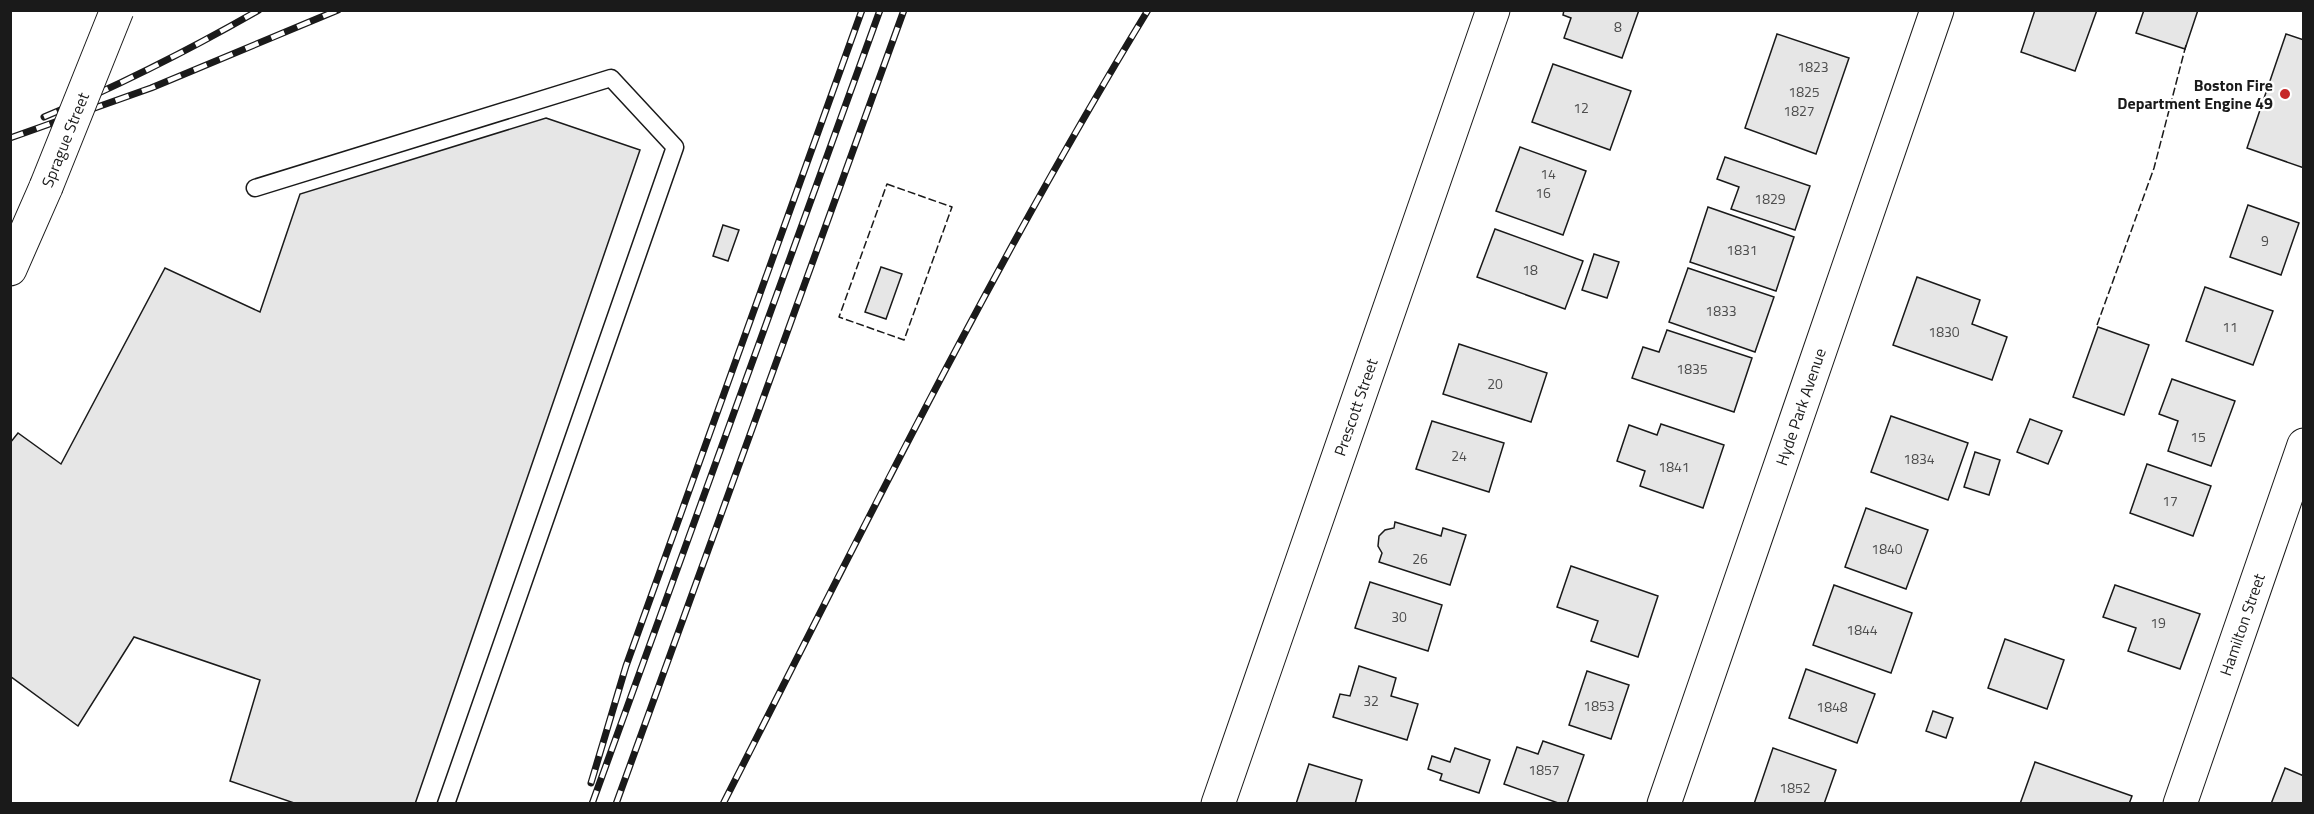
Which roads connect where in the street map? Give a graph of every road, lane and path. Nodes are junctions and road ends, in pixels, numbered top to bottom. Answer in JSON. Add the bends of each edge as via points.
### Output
{"nodes":[{"id":1,"x":117,"y":10,"type":"edge"},
{"id":2,"x":1493,"y":10,"type":"edge"},
{"id":3,"x":1937,"y":10,"type":"edge"},
{"id":4,"x":255,"y":188,"type":"dead end"},
{"id":5,"x":10,"y":269,"type":"edge"},
{"id":6,"x":2304,"y":445,"type":"edge"},
{"id":7,"x":446,"y":804,"type":"edge"},
{"id":8,"x":1218,"y":804,"type":"edge"},
{"id":9,"x":1664,"y":804,"type":"edge"},
{"id":10,"x":2180,"y":804,"type":"edge"}],
"edges":[{"from":1,"to":5,"type":"street","name":"Sprague Street","bridge":true},
{"from":2,"to":8,"type":"street","name":"Prescott Street"},
{"from":3,"to":9,"type":"street","name":"Hyde Park Avenue"},
{"from":4,"to":7,"type":"lane","via":[[611,78],[675,147]]},
{"from":6,"to":10,"type":"street","name":"Hamilton Street"}]}
